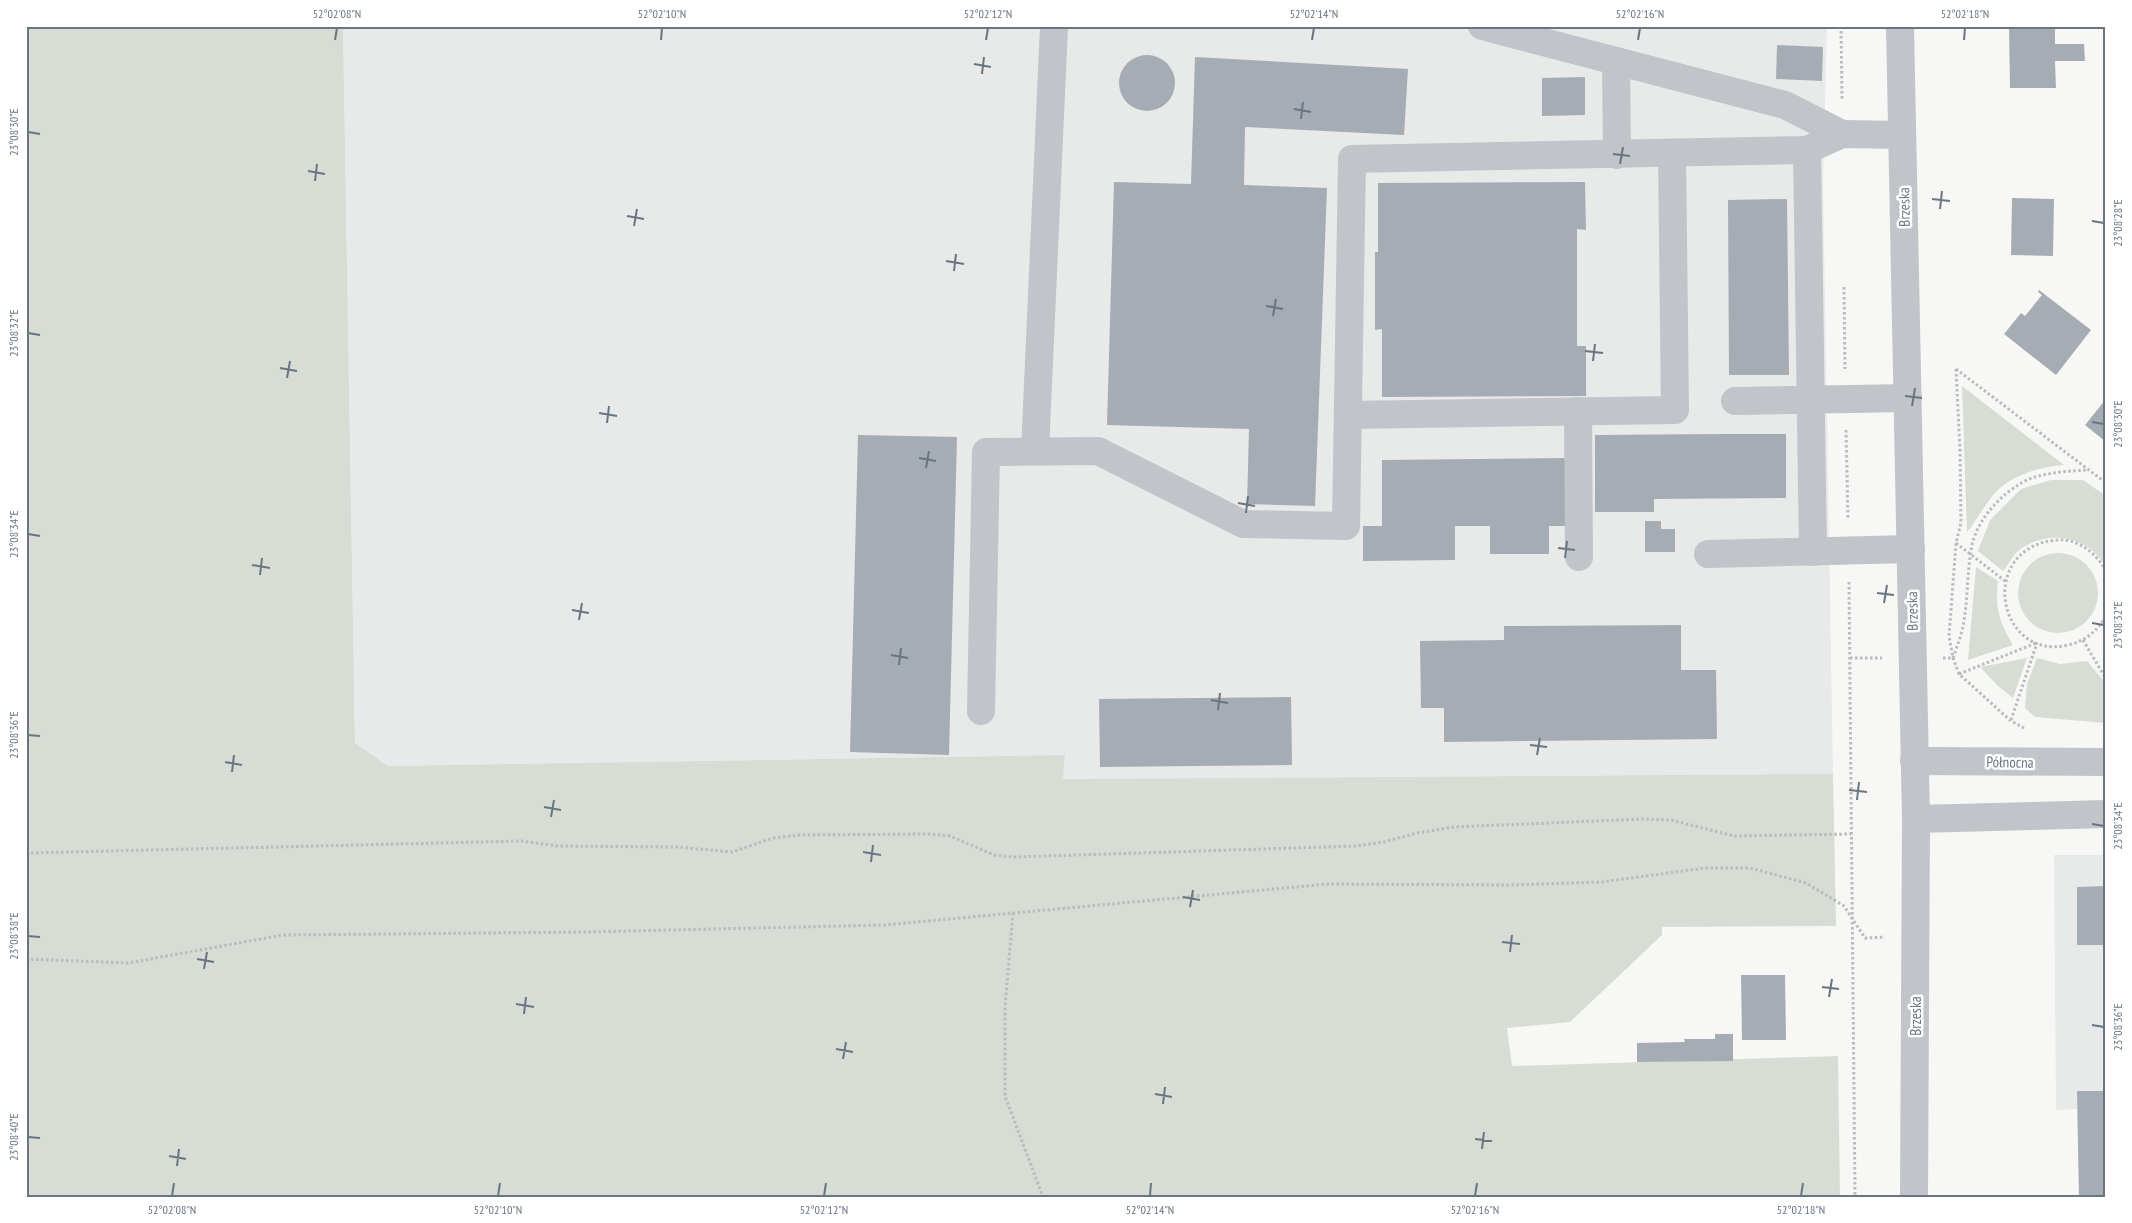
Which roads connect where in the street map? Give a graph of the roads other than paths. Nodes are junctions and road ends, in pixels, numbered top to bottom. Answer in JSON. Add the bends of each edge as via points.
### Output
{"nodes":[{"id":1,"x":1054,"y":26,"type":"edge"},
{"id":2,"x":1482,"y":26,"type":"edge"},
{"id":3,"x":1900,"y":26,"type":"edge"},
{"id":4,"x":1616,"y":62,"type":"junction"},
{"id":5,"x":1842,"y":134,"type":"junction"},
{"id":6,"x":1902,"y":134,"type":"junction"},
{"id":7,"x":1807,"y":150,"type":"junction"},
{"id":8,"x":1672,"y":153,"type":"junction"},
{"id":9,"x":1617,"y":154,"type":"junction"},
{"id":10,"x":1908,"y":398,"type":"junction"},
{"id":11,"x":1811,"y":399,"type":"junction"},
{"id":12,"x":1735,"y":401,"type":"dead end"},
{"id":13,"x":1578,"y":411,"type":"junction"},
{"id":14,"x":1348,"y":415,"type":"junction"},
{"id":15,"x":1035,"y":451,"type":"junction"},
{"id":16,"x":1911,"y":549,"type":"junction"},
{"id":17,"x":1813,"y":552,"type":"junction"},
{"id":18,"x":1708,"y":554,"type":"dead end"},
{"id":19,"x":1579,"y":557,"type":"dead end"},
{"id":20,"x":981,"y":711,"type":"dead end"},
{"id":21,"x":1914,"y":761,"type":"junction"},
{"id":22,"x":2106,"y":762,"type":"edge"},
{"id":23,"x":2106,"y":814,"type":"edge"},
{"id":24,"x":1916,"y":819,"type":"junction"},
{"id":25,"x":1914,"y":1197,"type":"edge"}],
"edges":[{"from":1,"to":15,"type":"street"},
{"from":2,"to":4,"type":"street"},
{"from":3,"to":6,"type":"street","name":"Brzeska"},
{"from":4,"to":5,"type":"street","via":[[1785,106]]},
{"from":4,"to":9,"type":"street"},
{"from":5,"to":6,"type":"street"},
{"from":5,"to":7,"type":"street"},
{"from":6,"to":10,"type":"street","name":"Brzeska"},
{"from":7,"to":8,"type":"street"},
{"from":7,"to":11,"type":"street"},
{"from":8,"to":9,"type":"street"},
{"from":8,"to":13,"type":"street","via":[[1674,410]]},
{"from":9,"to":14,"type":"street","via":[[1352,159]]},
{"from":10,"to":11,"type":"street"},
{"from":10,"to":16,"type":"street","name":"Brzeska"},
{"from":11,"to":12,"type":"street"},
{"from":11,"to":17,"type":"street"},
{"from":13,"to":14,"type":"street"},
{"from":13,"to":19,"type":"street"},
{"from":14,"to":15,"type":"street","via":[[1346,526],[1243,524],[1098,451]]},
{"from":15,"to":20,"type":"street","via":[[986,452]]},
{"from":16,"to":17,"type":"street"},
{"from":16,"to":21,"type":"street","name":"Brzeska"},
{"from":17,"to":18,"type":"street"},
{"from":21,"to":22,"type":"street","name":"Północna"},
{"from":21,"to":24,"type":"street","name":"Brzeska"},
{"from":23,"to":24,"type":"street"},
{"from":24,"to":25,"type":"street","name":"Brzeska"}]}
